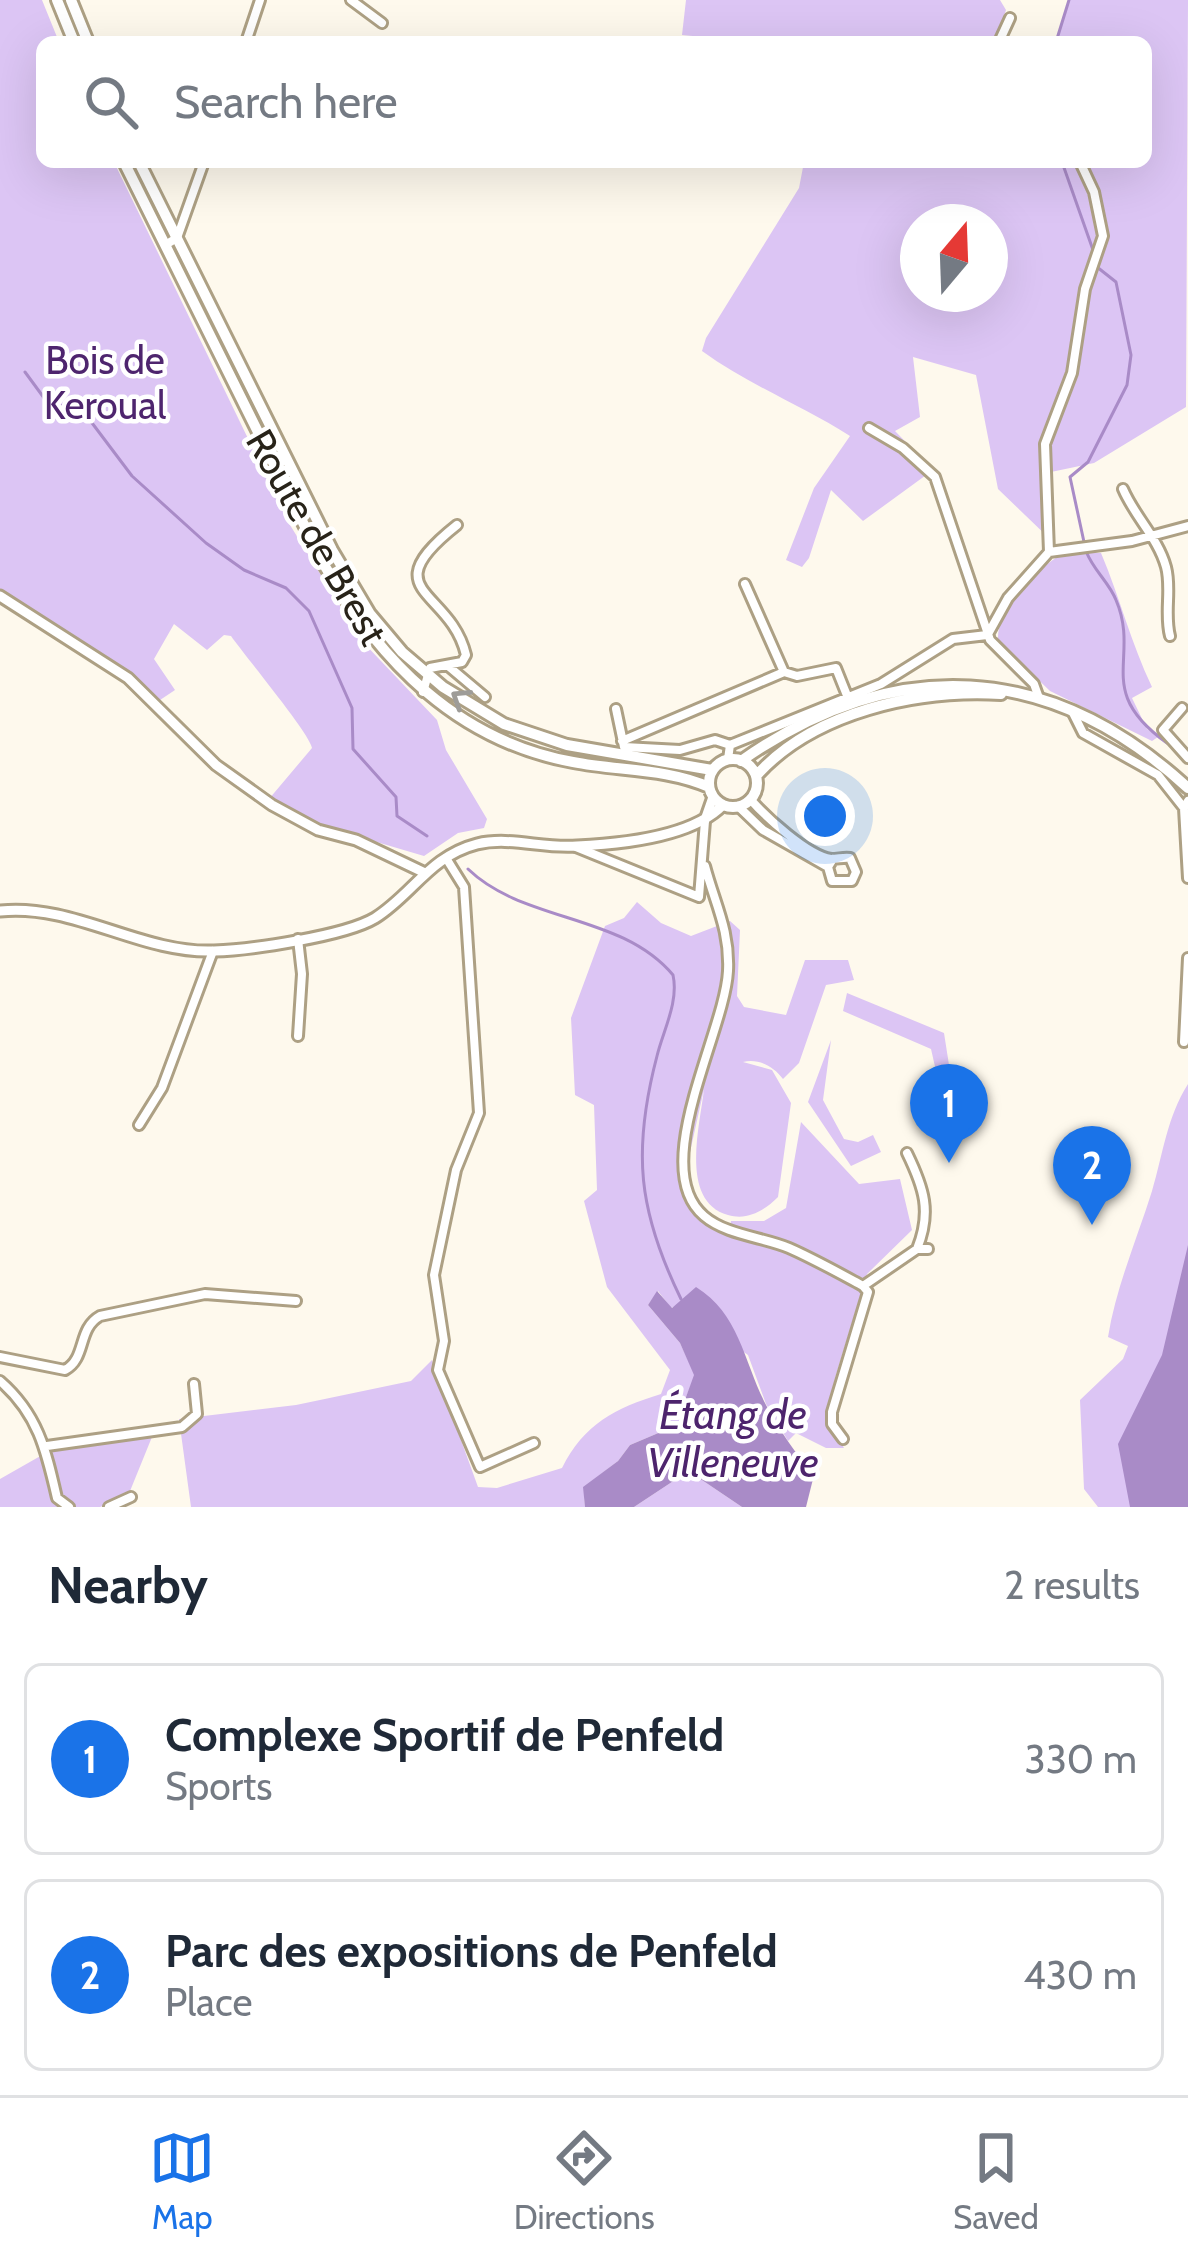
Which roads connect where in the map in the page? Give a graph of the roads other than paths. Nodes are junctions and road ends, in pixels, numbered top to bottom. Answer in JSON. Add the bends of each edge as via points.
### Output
{"nodes":[{"id":1,"x":57,"y":0,"type":"edge"},
{"id":2,"x":70,"y":0,"type":"edge"},
{"id":3,"x":260,"y":0,"type":"edge"},
{"id":4,"x":351,"y":0,"type":"edge"},
{"id":5,"x":1010,"y":18,"type":"dead end"},
{"id":6,"x":382,"y":23,"type":"dead end"},
{"id":7,"x":72,"y":36,"type":"edge"},
{"id":8,"x":85,"y":36,"type":"edge"},
{"id":9,"x":248,"y":36,"type":"edge"},
{"id":10,"x":1002,"y":36,"type":"edge"},
{"id":11,"x":127,"y":168,"type":"edge"},
{"id":12,"x":142,"y":168,"type":"edge"},
{"id":13,"x":202,"y":168,"type":"edge"},
{"id":14,"x":1083,"y":168,"type":"edge"},
{"id":15,"x":177,"y":238,"type":"junction"},
{"id":16,"x":165,"y":245,"type":"junction"},
{"id":17,"x":869,"y":428,"type":"dead end"},
{"id":18,"x":1124,"y":489,"type":"dead end"},
{"id":19,"x":457,"y":524,"type":"dead end"},
{"id":20,"x":1188,"y":526,"type":"edge"},
{"id":21,"x":1152,"y":537,"type":"junction"},
{"id":22,"x":1049,"y":552,"type":"junction"},
{"id":23,"x":746,"y":584,"type":"dead end"},
{"id":24,"x":0,"y":596,"type":"edge"},
{"id":25,"x":987,"y":635,"type":"junction"},
{"id":26,"x":1169,"y":636,"type":"dead end"},
{"id":27,"x":824,"y":655,"type":"dead end"},
{"id":28,"x":446,"y":664,"type":"junction"},
{"id":29,"x":836,"y":668,"type":"junction"},
{"id":30,"x":784,"y":672,"type":"junction"},
{"id":31,"x":425,"y":673,"type":"junction"},
{"id":32,"x":423,"y":692,"type":"junction"},
{"id":33,"x":485,"y":697,"type":"dead end"},
{"id":34,"x":1033,"y":697,"type":"junction"},
{"id":35,"x":848,"y":698,"type":"junction"},
{"id":36,"x":1182,"y":708,"type":"dead end"},
{"id":37,"x":616,"y":709,"type":"dead end"},
{"id":38,"x":1072,"y":712,"type":"junction"},
{"id":39,"x":622,"y":741,"type":"junction"},
{"id":40,"x":730,"y":745,"type":"junction"},
{"id":41,"x":1188,"y":758,"type":"edge"},
{"id":42,"x":735,"y":760,"type":"junction"},
{"id":43,"x":712,"y":770,"type":"junction"},
{"id":44,"x":756,"y":776,"type":"junction"},
{"id":45,"x":1188,"y":788,"type":"edge"},
{"id":46,"x":715,"y":796,"type":"junction"},
{"id":47,"x":750,"y":800,"type":"junction"},
{"id":48,"x":1186,"y":804,"type":"edge"},
{"id":49,"x":737,"y":806,"type":"junction"},
{"id":50,"x":705,"y":821,"type":"junction"},
{"id":51,"x":576,"y":847,"type":"junction"},
{"id":52,"x":446,"y":858,"type":"junction"},
{"id":53,"x":705,"y":866,"type":"junction"},
{"id":54,"x":423,"y":872,"type":"junction"},
{"id":55,"x":1188,"y":878,"type":"edge"},
{"id":56,"x":0,"y":911,"type":"edge"},
{"id":57,"x":297,"y":937,"type":"junction"},
{"id":58,"x":213,"y":951,"type":"junction"},
{"id":59,"x":1188,"y":958,"type":"edge"},
{"id":60,"x":298,"y":1036,"type":"dead end"},
{"id":61,"x":1184,"y":1042,"type":"dead end"},
{"id":62,"x":140,"y":1125,"type":"dead end"},
{"id":63,"x":907,"y":1153,"type":"dead end"},
{"id":64,"x":863,"y":1286,"type":"junction"},
{"id":65,"x":296,"y":1301,"type":"dead end"},
{"id":66,"x":0,"y":1357,"type":"edge"},
{"id":67,"x":0,"y":1381,"type":"edge"},
{"id":68,"x":194,"y":1384,"type":"dead end"},
{"id":69,"x":844,"y":1439,"type":"dead end"},
{"id":70,"x":534,"y":1444,"type":"dead end"},
{"id":71,"x":47,"y":1446,"type":"junction"},
{"id":72,"x":131,"y":1497,"type":"dead end"},
{"id":73,"x":70,"y":1507,"type":"edge"},
{"id":74,"x":109,"y":1507,"type":"edge"}],
"edges":[{"from":1,"to":7,"type":"main road"},
{"from":2,"to":8,"type":"main road"},
{"from":3,"to":9,"type":"street"},
{"from":4,"to":6,"type":"street"},
{"from":5,"to":10,"type":"street"},
{"from":11,"to":16,"type":"main road","name":"Route de Brest"},
{"from":12,"to":15,"type":"main road","name":"Route de Brest"},
{"from":13,"to":15,"type":"street"},
{"from":14,"to":22,"type":"street","via":[[1103,236],[1072,373],[1045,444]]},
{"from":15,"to":16,"type":"street"},
{"from":15,"to":31,"type":"main road","name":"Route de Brest","via":[[332,550],[370,614]]},
{"from":16,"to":32,"type":"main road","name":"Route de Brest","via":[[323,563],[358,623]]},
{"from":17,"to":25,"type":"street","via":[[935,477]]},
{"from":18,"to":21,"type":"street"},
{"from":19,"to":28,"type":"street","via":[[429,547],[415,576],[465,648],[462,662]]},
{"from":20,"to":21,"type":"street"},
{"from":21,"to":22,"type":"street"},
{"from":21,"to":26,"type":"street","via":[[1168,573]]},
{"from":22,"to":25,"type":"street"},
{"from":23,"to":30,"type":"street"},
{"from":24,"to":54,"type":"street","via":[[128,678],[216,765],[272,805]]},
{"from":25,"to":34,"type":"street","via":[[1034,684]]},
{"from":25,"to":35,"type":"street","via":[[953,639]]},
{"from":27,"to":29,"type":"street"},
{"from":28,"to":31,"type":"street"},
{"from":28,"to":33,"type":"street"},
{"from":29,"to":30,"type":"street"},
{"from":29,"to":35,"type":"street"},
{"from":30,"to":39,"type":"street"},
{"from":31,"to":32,"type":"street"},
{"from":43,"to":31,"type":"main road","name":"Route de Brest","one_way":true,"via":[[541,737],[470,705]]},
{"from":32,"to":46,"type":"main road","name":"Route de Brest","via":[[539,753]]},
{"from":34,"to":38,"type":"main road"},
{"from":34,"to":42,"type":"main road","via":[[974,683],[924,683],[824,716]]},
{"from":34,"to":44,"type":"main road","via":[[900,700],[804,736]]},
{"from":35,"to":40,"type":"street"},
{"from":36,"to":41,"type":"street","via":[[1163,730]]},
{"from":37,"to":39,"type":"street"},
{"from":38,"to":45,"type":"main road","via":[[1145,752]]},
{"from":38,"to":48,"type":"street","via":[[1083,733],[1158,775]]},
{"from":39,"to":40,"type":"street","via":[[654,751],[715,740]]},
{"from":40,"to":42,"type":"street"},
{"from":42,"to":43,"type":"main road"},
{"from":42,"to":44,"type":"main road"},
{"from":43,"to":46,"type":"main road"},
{"from":44,"to":47,"type":"main road"},
{"from":46,"to":49,"type":"main road"},
{"from":46,"to":50,"type":"street"},
{"from":47,"to":49,"type":"main road"},
{"from":47,"to":49,"type":"street","via":[[830,863],[763,830]]},
{"from":48,"to":55,"type":"street"},
{"from":50,"to":51,"type":"street"},
{"from":50,"to":53,"type":"street"},
{"from":51,"to":52,"type":"street","via":[[494,841]]},
{"from":51,"to":53,"type":"street","via":[[699,897]]},
{"from":52,"to":54,"type":"street"},
{"from":52,"to":70,"type":"street","via":[[464,886],[480,1097],[434,1275],[444,1341],[438,1370],[479,1467]]},
{"from":53,"to":64,"type":"street","via":[[728,933],[728,975],[724,1012],[689,1106],[689,1194],[709,1221]]},
{"from":54,"to":57,"type":"street","via":[[376,917]]},
{"from":56,"to":58,"type":"street","via":[[49,912]]},
{"from":57,"to":58,"type":"street"},
{"from":57,"to":60,"type":"street"},
{"from":58,"to":62,"type":"street"},
{"from":59,"to":61,"type":"street"},
{"from":63,"to":64,"type":"street","via":[[925,1192],[922,1249]]},
{"from":64,"to":69,"type":"street","via":[[868,1292],[832,1412]]},
{"from":65,"to":66,"type":"street","via":[[206,1294],[100,1316],[64,1370]]},
{"from":67,"to":71,"type":"street","via":[[23,1401]]},
{"from":68,"to":71,"type":"street","via":[[197,1414],[182,1427]]},
{"from":71,"to":73,"type":"street","via":[[57,1498]]},
{"from":72,"to":74,"type":"street"}]}
